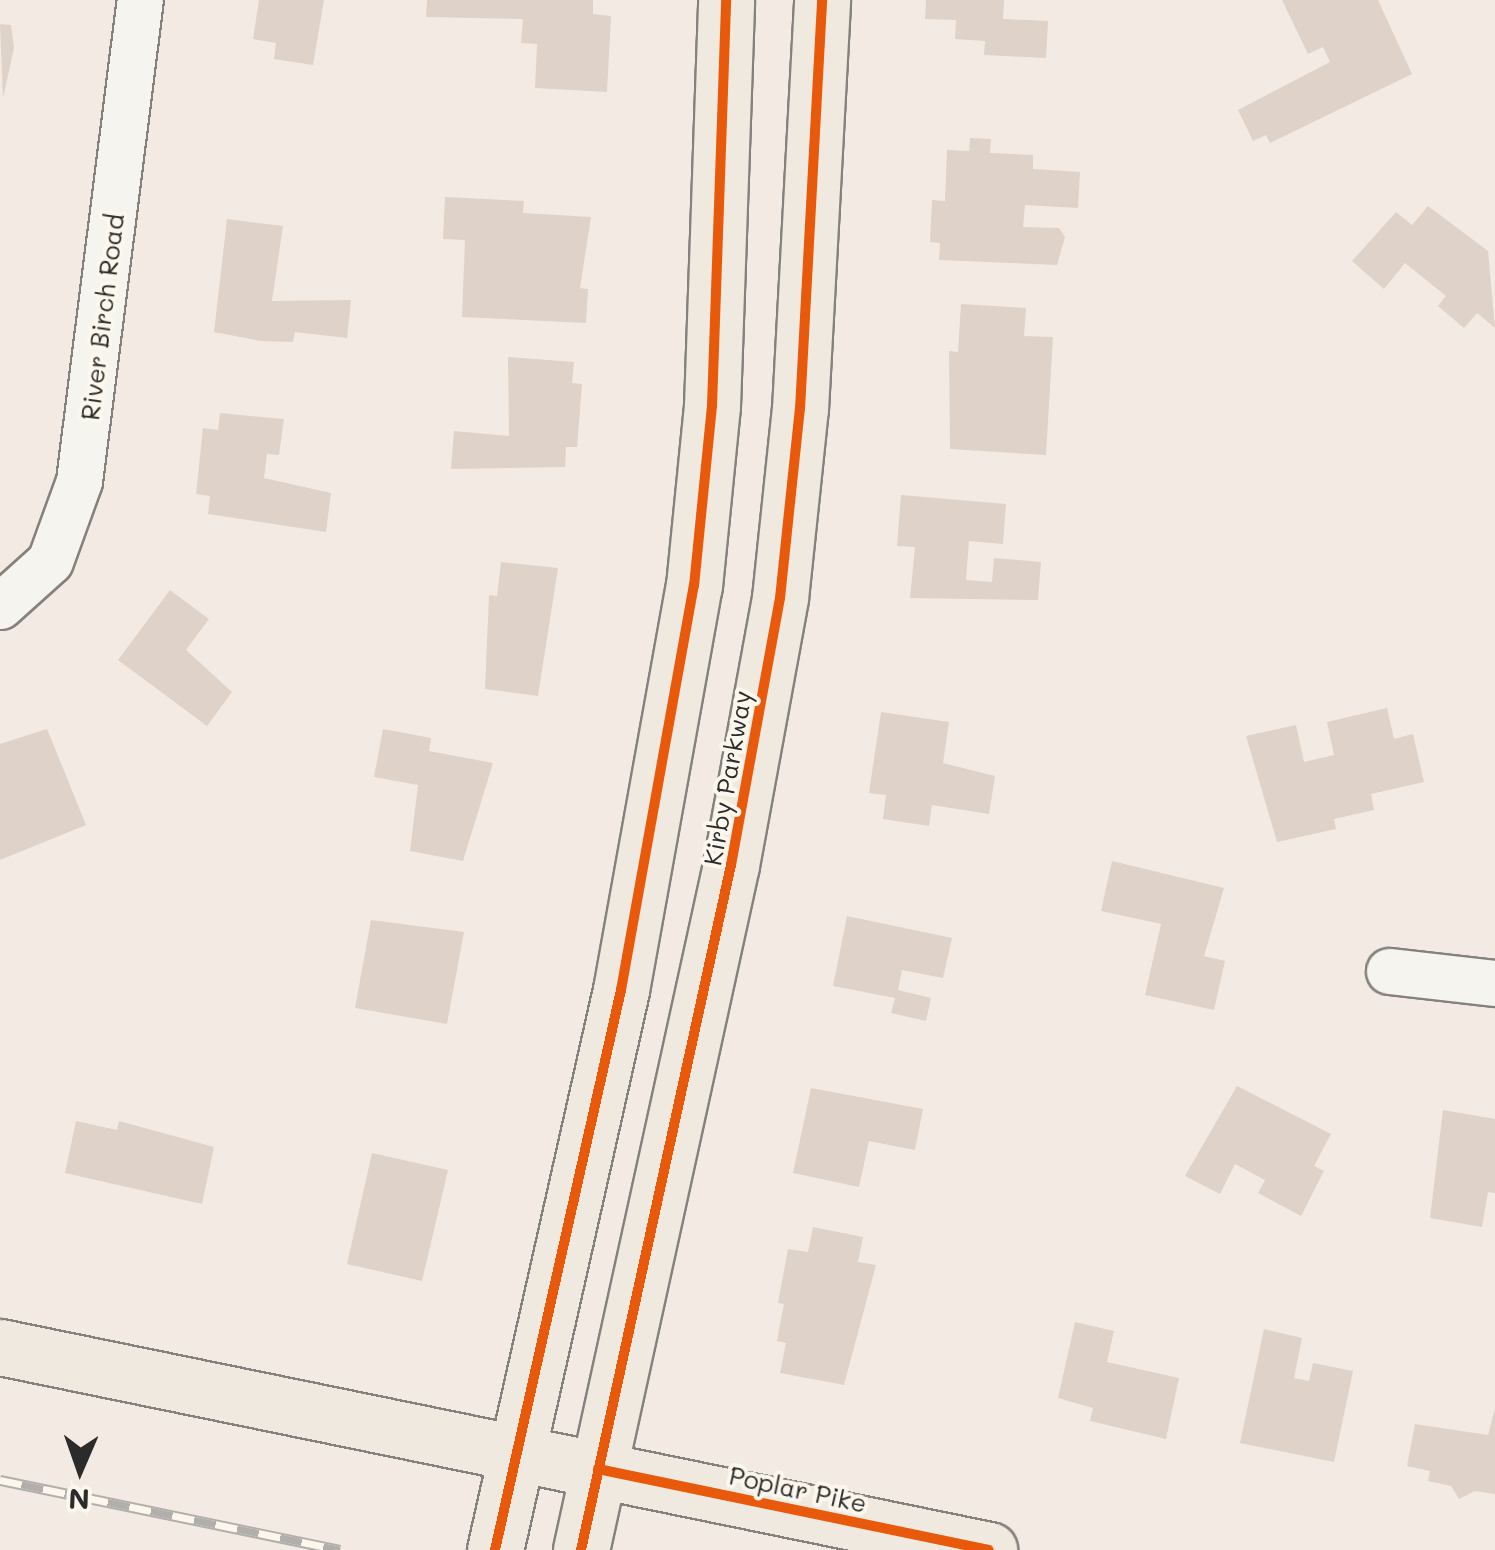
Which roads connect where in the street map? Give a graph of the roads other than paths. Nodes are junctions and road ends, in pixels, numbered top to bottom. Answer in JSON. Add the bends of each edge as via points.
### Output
{"nodes":[{"id":1,"x":140,"y":0,"type":"edge"},
{"id":2,"x":726,"y":0,"type":"edge"},
{"id":3,"x":822,"y":0,"type":"edge"},
{"id":4,"x":0,"y":606,"type":"edge"},
{"id":5,"x":1389,"y":972,"type":"dead end"},
{"id":6,"x":1495,"y":983,"type":"edge"},
{"id":7,"x":0,"y":1347,"type":"edge"},
{"id":8,"x":515,"y":1453,"type":"junction"},
{"id":9,"x":598,"y":1469,"type":"junction"},
{"id":10,"x":496,"y":1550,"type":"edge"},
{"id":11,"x":581,"y":1550,"type":"edge"},
{"id":12,"x":990,"y":1550,"type":"edge"}],
"edges":[{"from":1,"to":4,"type":"street","name":"River Birch Road","via":[[79,481],[50,561]]},
{"from":2,"to":8,"type":"main road","via":[[712,406],[694,586],[622,990]]},
{"from":3,"to":9,"type":"main road","name":"Kirby Parkway","via":[[800,409],[780,598],[732,865]]},
{"from":5,"to":6,"type":"street"},
{"from":7,"to":8,"type":"main road","name":"Poplar Pike"},
{"from":8,"to":9,"type":"main road","name":"Poplar Pike"},
{"from":8,"to":10,"type":"main road"},
{"from":9,"to":11,"type":"main road","name":"Kirby Parkway"},
{"from":9,"to":12,"type":"main road","name":"Poplar Pike"}]}
